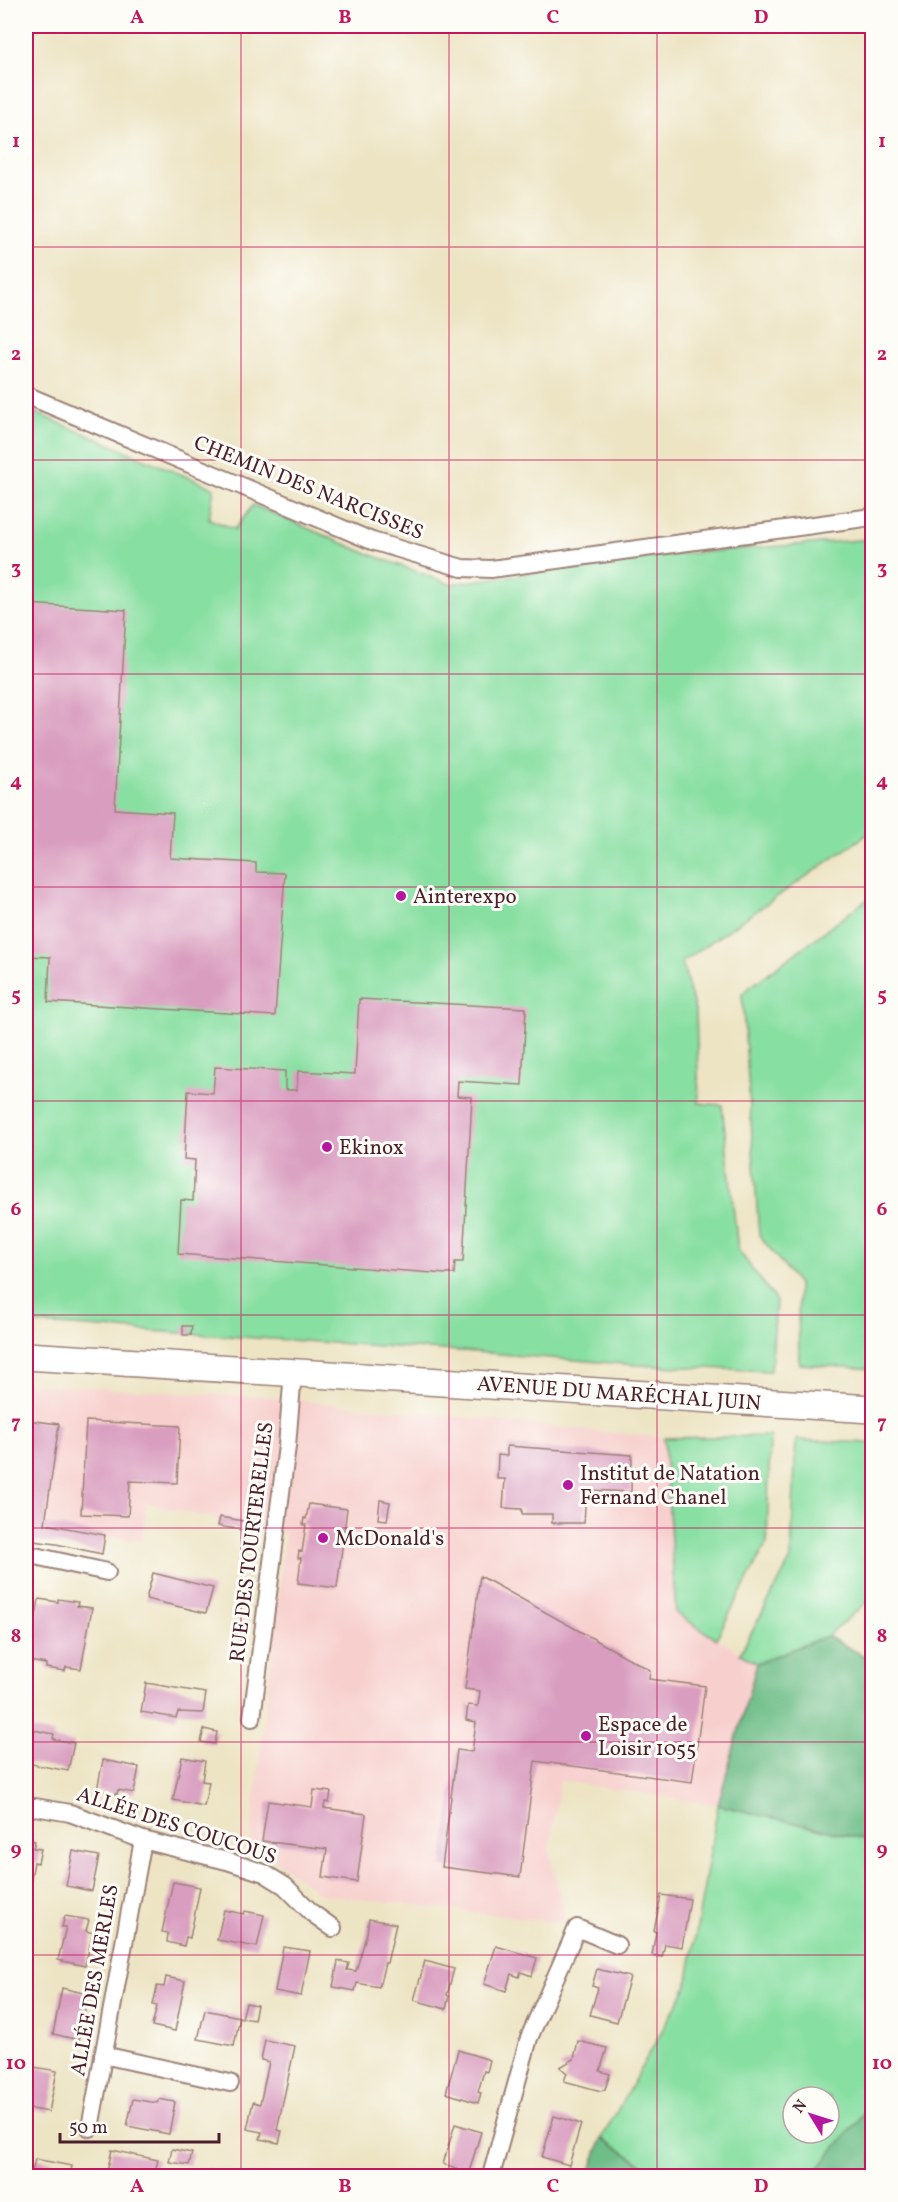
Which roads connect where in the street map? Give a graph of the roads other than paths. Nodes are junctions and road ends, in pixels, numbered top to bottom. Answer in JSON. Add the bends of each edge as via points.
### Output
{"nodes":[{"id":1,"x":26,"y":395,"type":"edge"},
{"id":2,"x":873,"y":517,"type":"edge"},
{"id":3,"x":26,"y":1356,"type":"edge"},
{"id":4,"x":293,"y":1372,"type":"junction"},
{"id":5,"x":873,"y":1409,"type":"edge"},
{"id":6,"x":26,"y":1554,"type":"edge"},
{"id":7,"x":107,"y":1572,"type":"dead end"},
{"id":8,"x":252,"y":1718,"type":"dead end"},
{"id":9,"x":26,"y":1810,"type":"edge"},
{"id":10,"x":143,"y":1840,"type":"junction"},
{"id":11,"x":333,"y":1928,"type":"dead end"},
{"id":12,"x":616,"y":1945,"type":"dead end"},
{"id":13,"x":103,"y":2055,"type":"junction"},
{"id":14,"x":230,"y":2083,"type":"dead end"},
{"id":15,"x":90,"y":2128,"type":"dead end"},
{"id":16,"x":491,"y":2176,"type":"edge"}],
"edges":[{"from":1,"to":2,"type":"street","name":"CHEMIN DES NARCISSES","via":[[372,541],[462,568],[490,569]]},
{"from":3,"to":4,"type":"main road"},
{"from":4,"to":5,"type":"main road","name":"AVENUE DU MARÉCHAL JUIN"},
{"from":4,"to":8,"type":"street","name":"RUE DES TOURTERELLES"},
{"from":6,"to":7,"type":"street"},
{"from":9,"to":10,"type":"street","name":"ALLÉE DES COUCOUS","via":[[35,1807],[70,1813]]},
{"from":10,"to":11,"type":"street","name":"ALLÉE DES COUCOUS","via":[[264,1873]]},
{"from":10,"to":13,"type":"street","name":"ALLÉE DES MERLES"},
{"from":12,"to":16,"type":"street","via":[[578,1928],[529,2038]]},
{"from":13,"to":14,"type":"street"},
{"from":13,"to":15,"type":"street","name":"ALLÉE DES MERLES"}]}
